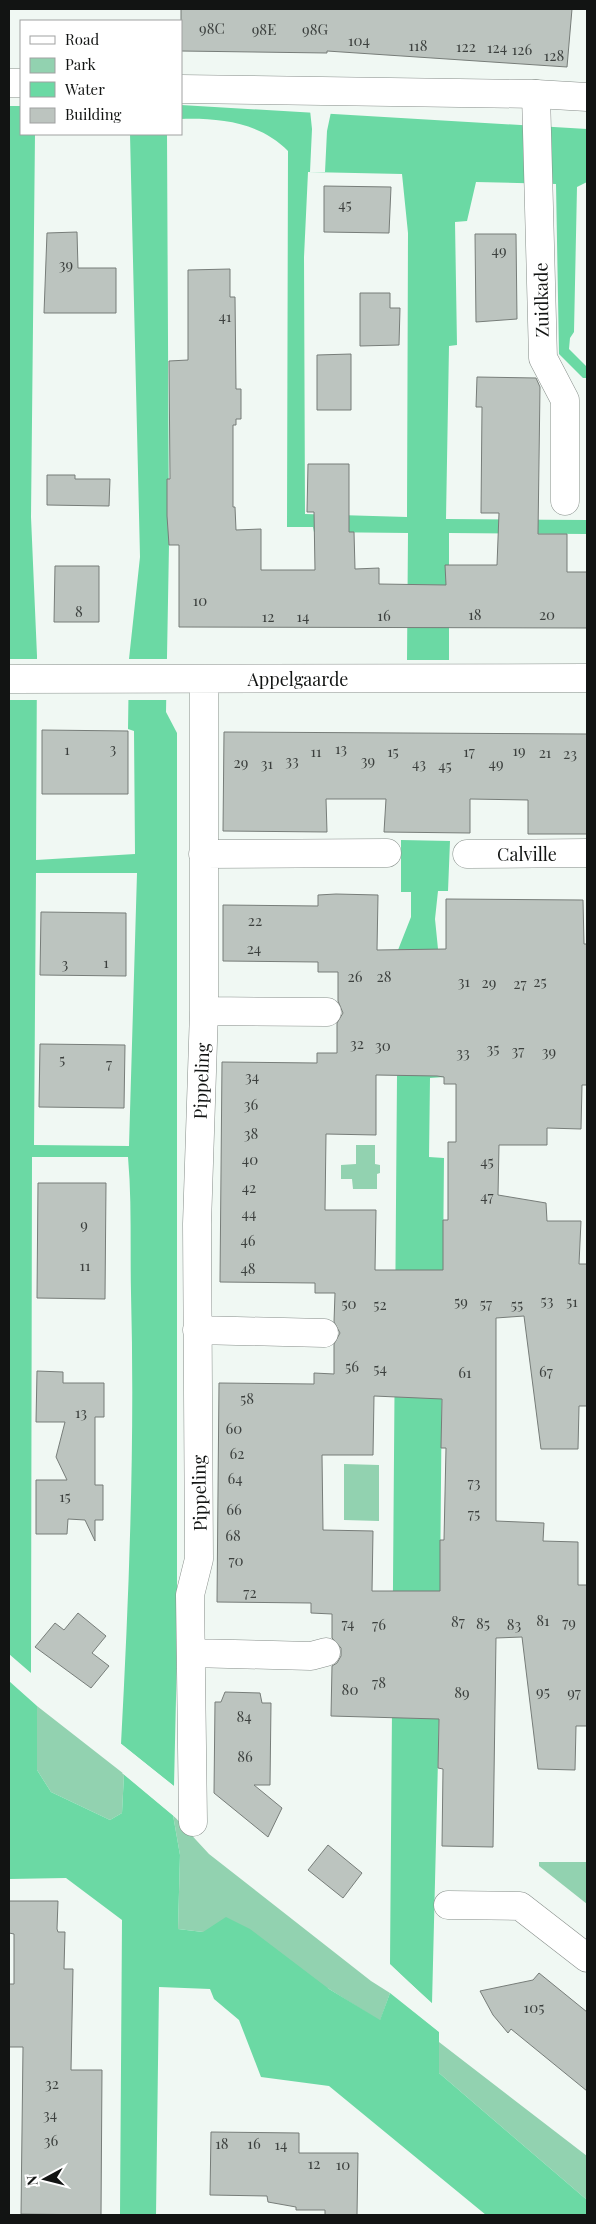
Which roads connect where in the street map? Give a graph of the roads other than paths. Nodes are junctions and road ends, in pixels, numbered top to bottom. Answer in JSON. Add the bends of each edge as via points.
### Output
{"nodes":[{"id":1,"x":182,"y":89,"type":"edge"},
{"id":2,"x":536,"y":94,"type":"junction"},
{"id":3,"x":587,"y":97,"type":"edge"},
{"id":4,"x":565,"y":501,"type":"dead end"},
{"id":5,"x":587,"y":678,"type":"edge"},
{"id":6,"x":9,"y":679,"type":"edge"},
{"id":7,"x":192,"y":679,"type":"junction"},
{"id":8,"x":388,"y":853,"type":"dead end"},
{"id":9,"x":587,"y":853,"type":"edge"},
{"id":10,"x":203,"y":854,"type":"junction"},
{"id":11,"x":467,"y":854,"type":"dead end"},
{"id":12,"x":204,"y":1011,"type":"junction"},
{"id":13,"x":327,"y":1012,"type":"dead end"},
{"id":14,"x":197,"y":1330,"type":"junction"},
{"id":15,"x":324,"y":1332,"type":"dead end"},
{"id":16,"x":326,"y":1652,"type":"dead end"},
{"id":17,"x":191,"y":1654,"type":"junction"},
{"id":18,"x":193,"y":1822,"type":"dead end"},
{"id":19,"x":448,"y":1904,"type":"dead end"},
{"id":20,"x":587,"y":1958,"type":"edge"}],
"edges":[{"from":1,"to":2,"type":"street"},
{"from":2,"to":3,"type":"street"},
{"from":2,"to":4,"type":"street","name":"Zuidkade","via":[[543,358],[565,400]]},
{"from":5,"to":7,"type":"street","name":"Appelgaarde"},
{"from":6,"to":7,"type":"street","name":"Appelgaarde"},
{"from":7,"to":10,"type":"street","name":"Pippeling"},
{"from":8,"to":10,"type":"street"},
{"from":9,"to":11,"type":"street","name":"Calville"},
{"from":10,"to":12,"type":"street","name":"Pippeling"},
{"from":12,"to":13,"type":"street"},
{"from":12,"to":14,"type":"street","name":"Pippeling"},
{"from":14,"to":15,"type":"street"},
{"from":14,"to":17,"type":"street","name":"Pippeling","via":[[199,1558],[190,1594]]},
{"from":16,"to":17,"type":"street","via":[[311,1656]]},
{"from":17,"to":18,"type":"street","name":"Pippeling"},
{"from":19,"to":20,"type":"street","via":[[520,1906]]}]}
